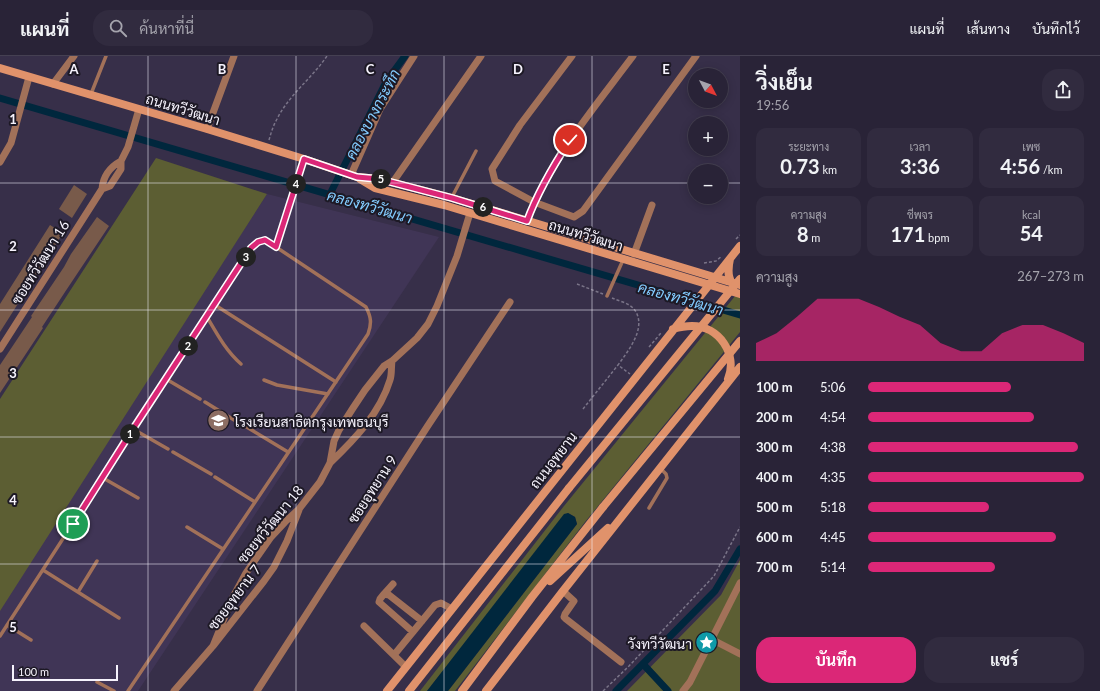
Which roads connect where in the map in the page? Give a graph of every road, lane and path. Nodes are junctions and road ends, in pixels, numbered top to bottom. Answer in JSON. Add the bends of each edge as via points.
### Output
{"nodes":[{"id":1,"x":74,"y":56,"type":"edge"},
{"id":2,"x":106,"y":56,"type":"edge"},
{"id":3,"x":234,"y":56,"type":"edge"},
{"id":4,"x":327,"y":56,"type":"edge"},
{"id":5,"x":481,"y":56,"type":"edge"},
{"id":6,"x":572,"y":56,"type":"edge"},
{"id":7,"x":633,"y":56,"type":"edge"},
{"id":8,"x":696,"y":56,"type":"edge"},
{"id":9,"x":412,"y":58,"type":"edge"},
{"id":10,"x":0,"y":68,"type":"edge"},
{"id":11,"x":29,"y":77,"type":"junction"},
{"id":12,"x":53,"y":84,"type":"junction"},
{"id":13,"x":91,"y":95,"type":"junction"},
{"id":14,"x":139,"y":109,"type":"junction"},
{"id":15,"x":207,"y":129,"type":"junction"},
{"id":16,"x":266,"y":147,"type":"junction"},
{"id":17,"x":476,"y":151,"type":"dead end"},
{"id":18,"x":304,"y":159,"type":"junction"},
{"id":19,"x":0,"y":162,"type":"edge"},
{"id":20,"x":351,"y":175,"type":"junction"},
{"id":21,"x":392,"y":182,"type":"junction"},
{"id":22,"x":452,"y":198,"type":"junction"},
{"id":23,"x":534,"y":202,"type":"junction"},
{"id":24,"x":652,"y":206,"type":"dead end"},
{"id":25,"x":470,"y":213,"type":"junction"},
{"id":26,"x":527,"y":221,"type":"junction"},
{"id":27,"x":740,"y":235,"type":"edge"},
{"id":28,"x":738,"y":243,"type":"edge"},
{"id":29,"x":276,"y":247,"type":"junction"},
{"id":30,"x":634,"y":254,"type":"junction"},
{"id":31,"x":727,"y":256,"type":"junction"},
{"id":32,"x":622,"y":263,"type":"junction"},
{"id":33,"x":704,"y":263,"type":"dead end"},
{"id":34,"x":715,"y":277,"type":"junction"},
{"id":35,"x":740,"y":279,"type":"edge"},
{"id":36,"x":577,"y":284,"type":"dead end"},
{"id":37,"x":736,"y":284,"type":"edge"},
{"id":38,"x":708,"y":287,"type":"junction"},
{"id":39,"x":740,"y":294,"type":"edge"},
{"id":40,"x":607,"y":296,"type":"junction"},
{"id":41,"x":510,"y":302,"type":"dead end"},
{"id":42,"x":215,"y":305,"type":"junction"},
{"id":43,"x":207,"y":317,"type":"junction"},
{"id":44,"x":673,"y":329,"type":"junction"},
{"id":45,"x":740,"y":341,"type":"edge"},
{"id":46,"x":0,"y":349,"type":"edge"},
{"id":47,"x":392,"y":361,"type":"junction"},
{"id":48,"x":241,"y":364,"type":"dead end"},
{"id":49,"x":618,"y":365,"type":"junction"},
{"id":50,"x":740,"y":367,"type":"edge"},
{"id":51,"x":635,"y":378,"type":"junction"},
{"id":52,"x":166,"y":379,"type":"junction"},
{"id":53,"x":264,"y":380,"type":"dead end"},
{"id":54,"x":336,"y":382,"type":"junction"},
{"id":55,"x":727,"y":384,"type":"junction"},
{"id":56,"x":328,"y":394,"type":"junction"},
{"id":57,"x":200,"y":399,"type":"dead end"},
{"id":58,"x":205,"y":402,"type":"dead end"},
{"id":59,"x":583,"y":409,"type":"dead end"},
{"id":60,"x":239,"y":423,"type":"dead end"},
{"id":61,"x":245,"y":426,"type":"dead end"},
{"id":62,"x":133,"y":429,"type":"junction"},
{"id":63,"x":168,"y":449,"type":"dead end"},
{"id":64,"x":173,"y":452,"type":"dead end"},
{"id":65,"x":288,"y":452,"type":"junction"},
{"id":66,"x":330,"y":463,"type":"junction"},
{"id":67,"x":660,"y":468,"type":"junction"},
{"id":68,"x":210,"y":474,"type":"dead end"},
{"id":69,"x":215,"y":477,"type":"dead end"},
{"id":70,"x":103,"y":478,"type":"junction"},
{"id":71,"x":138,"y":498,"type":"dead end"},
{"id":72,"x":255,"y":502,"type":"junction"},
{"id":73,"x":649,"y":508,"type":"dead end"},
{"id":74,"x":299,"y":509,"type":"junction"},
{"id":75,"x":626,"y":511,"type":"junction"},
{"id":76,"x":187,"y":527,"type":"dead end"},
{"id":77,"x":740,"y":527,"type":"edge"},
{"id":78,"x":223,"y":549,"type":"junction"},
{"id":79,"x":97,"y":561,"type":"dead end"},
{"id":80,"x":43,"y":570,"type":"junction"},
{"id":81,"x":740,"y":583,"type":"edge"},
{"id":82,"x":393,"y":584,"type":"dead end"},
{"id":83,"x":563,"y":591,"type":"junction"},
{"id":84,"x":78,"y":592,"type":"junction"},
{"id":85,"x":384,"y":594,"type":"junction"},
{"id":86,"x":532,"y":597,"type":"junction"},
{"id":87,"x":452,"y":609,"type":"junction"},
{"id":88,"x":119,"y":618,"type":"dead end"},
{"id":89,"x":422,"y":621,"type":"junction"},
{"id":90,"x":7,"y":625,"type":"junction"},
{"id":91,"x":364,"y":626,"type":"dead end"},
{"id":92,"x":413,"y":632,"type":"junction"},
{"id":93,"x":0,"y":636,"type":"edge"},
{"id":94,"x":711,"y":639,"type":"junction"},
{"id":95,"x":31,"y":640,"type":"dead end"},
{"id":96,"x":214,"y":646,"type":"junction"},
{"id":97,"x":740,"y":654,"type":"edge"},
{"id":98,"x":394,"y":655,"type":"junction"},
{"id":99,"x":622,"y":662,"type":"dead end"},
{"id":100,"x":406,"y":667,"type":"junction"},
{"id":101,"x":97,"y":682,"type":"dead end"},
{"id":102,"x":114,"y":691,"type":"edge"},
{"id":103,"x":128,"y":691,"type":"edge"},
{"id":104,"x":174,"y":691,"type":"edge"},
{"id":105,"x":257,"y":691,"type":"edge"},
{"id":106,"x":387,"y":691,"type":"edge"},
{"id":107,"x":409,"y":691,"type":"edge"},
{"id":108,"x":462,"y":691,"type":"edge"},
{"id":109,"x":486,"y":691,"type":"edge"},
{"id":110,"x":603,"y":691,"type":"edge"},
{"id":111,"x":683,"y":691,"type":"edge"}],
"edges":[{"from":1,"to":12,"type":"street"},
{"from":2,"to":13,"type":"lane"},
{"from":3,"to":15,"type":"street"},
{"from":4,"to":16,"type":"path","via":[[276,120]]},
{"from":5,"to":21,"type":"street"},
{"from":6,"to":23,"type":"street","via":[[520,125],[492,169],[496,181]]},
{"from":7,"to":23,"type":"street","via":[[570,140]]},
{"from":8,"to":23,"type":"street","via":[[583,211],[574,217]]},
{"from":9,"to":20,"type":"street","via":[[380,109]]},
{"from":10,"to":11,"type":"main road","name":"ถนนทวีวัฒนา"},
{"from":11,"to":12,"type":"main road","name":"ถนนทวีวัฒนา"},
{"from":11,"to":19,"type":"street","via":[[11,143]]},
{"from":12,"to":13,"type":"main road","name":"ถนนทวีวัฒนา"},
{"from":13,"to":14,"type":"main road","name":"ถนนทวีวัฒนา"},
{"from":14,"to":15,"type":"main road","name":"ถนนทวีวัฒนา"},
{"from":14,"to":46,"type":"street","name":"ซอยทวีวัฒนา 16","via":[[128,147],[121,161],[121,169],[110,186],[102,189]]},
{"from":15,"to":16,"type":"main road","name":"ถนนทวีวัฒนา"},
{"from":16,"to":18,"type":"main road","name":"ถนนทวีวัฒนา"},
{"from":17,"to":22,"type":"lane"},
{"from":18,"to":20,"type":"main road","name":"ถนนทวีวัฒนา"},
{"from":18,"to":29,"type":"lane"},
{"from":20,"to":21,"type":"main road","name":"ถนนทวีวัฒนา"},
{"from":20,"to":25,"type":"main road","name":"ถนนทวีวัฒนา","via":[[375,188]]},
{"from":21,"to":22,"type":"main road","name":"ถนนทวีวัฒนา"},
{"from":22,"to":26,"type":"main road","name":"ถนนทวีวัฒนา"},
{"from":23,"to":26,"type":"street"},
{"from":24,"to":30,"type":"street"},
{"from":25,"to":32,"type":"main road","name":"ถนนทวีวัฒนา"},
{"from":25,"to":47,"type":"street","name":"ซอยทวีวัฒนา 18","via":[[453,264],[428,324]]},
{"from":26,"to":30,"type":"main road","name":"ถนนทวีวัฒนา"},
{"from":27,"to":28,"type":"path"},
{"from":28,"to":31,"type":"main road","name":"ถนนอุทยาน"},
{"from":29,"to":42,"type":"lane","via":[[265,240],[251,248]]},
{"from":29,"to":54,"type":"lane","via":[[366,307],[371,316],[368,334]]},
{"from":30,"to":34,"type":"main road","name":"ถนนทวีวัฒนา"},
{"from":31,"to":33,"type":"path"},
{"from":31,"to":34,"type":"main road","name":"ถนนอุทยาน"},
{"from":31,"to":37,"type":"main road","via":[[729,279]]},
{"from":32,"to":38,"type":"main road","name":"ถนนทวีวัฒนา"},
{"from":32,"to":40,"type":"lane"},
{"from":34,"to":37,"type":"main road","name":"ถนนทวีวัฒนา"},
{"from":34,"to":38,"type":"main road","name":"ถนนอุทยาน"},
{"from":35,"to":107,"type":"main road","bridge":true,"via":[[569,488]]},
{"from":36,"to":40,"type":"path"},
{"from":38,"to":39,"type":"main road","name":"ถนนทวีวัฒนา"},
{"from":38,"to":44,"type":"main road","name":"ถนนอุทยาน"},
{"from":40,"to":49,"type":"path","via":[[630,306],[638,319],[638,331]]},
{"from":41,"to":105,"type":"street","name":"ซอยอุทยาน 9"},
{"from":42,"to":43,"type":"lane"},
{"from":42,"to":54,"type":"lane"},
{"from":43,"to":48,"type":"lane","via":[[222,343]]},
{"from":43,"to":52,"type":"lane"},
{"from":44,"to":51,"type":"main road","name":"ถนนอุทยาน"},
{"from":44,"to":55,"type":"main road","via":[[693,326],[707,328],[726,344],[731,359]]},
{"from":45,"to":86,"type":"main road","bridge":true},
{"from":47,"to":66,"type":"street","name":"ซอยทวีวัฒนา 18","via":[[378,373],[353,408],[334,441]]},
{"from":47,"to":66,"type":"street","name":"ซอยทวีวัฒนา 18","via":[[390,379],[370,420]]},
{"from":49,"to":51,"type":"path"},
{"from":49,"to":59,"type":"path"},
{"from":50,"to":55,"type":"main road"},
{"from":51,"to":87,"type":"main road","name":"ถนนอุทยาน"},
{"from":52,"to":57,"type":"lane"},
{"from":52,"to":62,"type":"lane"},
{"from":53,"to":56,"type":"lane","via":[[277,385]]},
{"from":54,"to":56,"type":"lane"},
{"from":55,"to":67,"type":"main road"},
{"from":56,"to":65,"type":"lane"},
{"from":58,"to":60,"type":"lane"},
{"from":61,"to":65,"type":"lane"},
{"from":62,"to":63,"type":"lane"},
{"from":62,"to":70,"type":"lane"},
{"from":64,"to":68,"type":"lane"},
{"from":65,"to":72,"type":"lane"},
{"from":66,"to":74,"type":"street","name":"ซอยทวีวัฒนา 18","via":[[320,482]]},
{"from":67,"to":73,"type":"lane","via":[[667,478]]},
{"from":67,"to":75,"type":"main road"},
{"from":69,"to":72,"type":"lane"},
{"from":70,"to":71,"type":"lane"},
{"from":70,"to":80,"type":"lane"},
{"from":72,"to":78,"type":"lane"},
{"from":74,"to":96,"type":"street","name":"ซอยอุทยาน 7","via":[[274,567]]},
{"from":74,"to":96,"type":"street","name":"ซอยทวีวัฒนา 18","via":[[271,537],[246,573],[232,599]]},
{"from":75,"to":83,"type":"main road"},
{"from":75,"to":86,"type":"main road"},
{"from":76,"to":78,"type":"lane"},
{"from":77,"to":110,"type":"path","via":[[714,576]]},
{"from":78,"to":103,"type":"lane"},
{"from":79,"to":84,"type":"lane"},
{"from":80,"to":84,"type":"lane"},
{"from":80,"to":90,"type":"lane"},
{"from":81,"to":94,"type":"street"},
{"from":82,"to":85,"type":"street"},
{"from":83,"to":99,"type":"street","via":[[574,601],[564,617]]},
{"from":83,"to":109,"type":"main road"},
{"from":84,"to":88,"type":"lane"},
{"from":85,"to":89,"type":"street","via":[[389,595]]},
{"from":85,"to":92,"type":"street","via":[[379,602]]},
{"from":86,"to":108,"type":"main road"},
{"from":87,"to":89,"type":"street","via":[[441,603],[435,605]]},
{"from":87,"to":100,"type":"main road","name":"ถนนอุทยาน"},
{"from":89,"to":92,"type":"street"},
{"from":90,"to":93,"type":"lane"},
{"from":90,"to":95,"type":"lane"},
{"from":91,"to":98,"type":"street"},
{"from":92,"to":98,"type":"street"},
{"from":94,"to":97,"type":"street"},
{"from":94,"to":111,"type":"street"},
{"from":96,"to":104,"type":"street","name":"ซอยอุทยาน 7"},
{"from":98,"to":100,"type":"street"},
{"from":100,"to":106,"type":"main road","name":"ถนนอุทยาน"},
{"from":101,"to":102,"type":"lane"}]}
